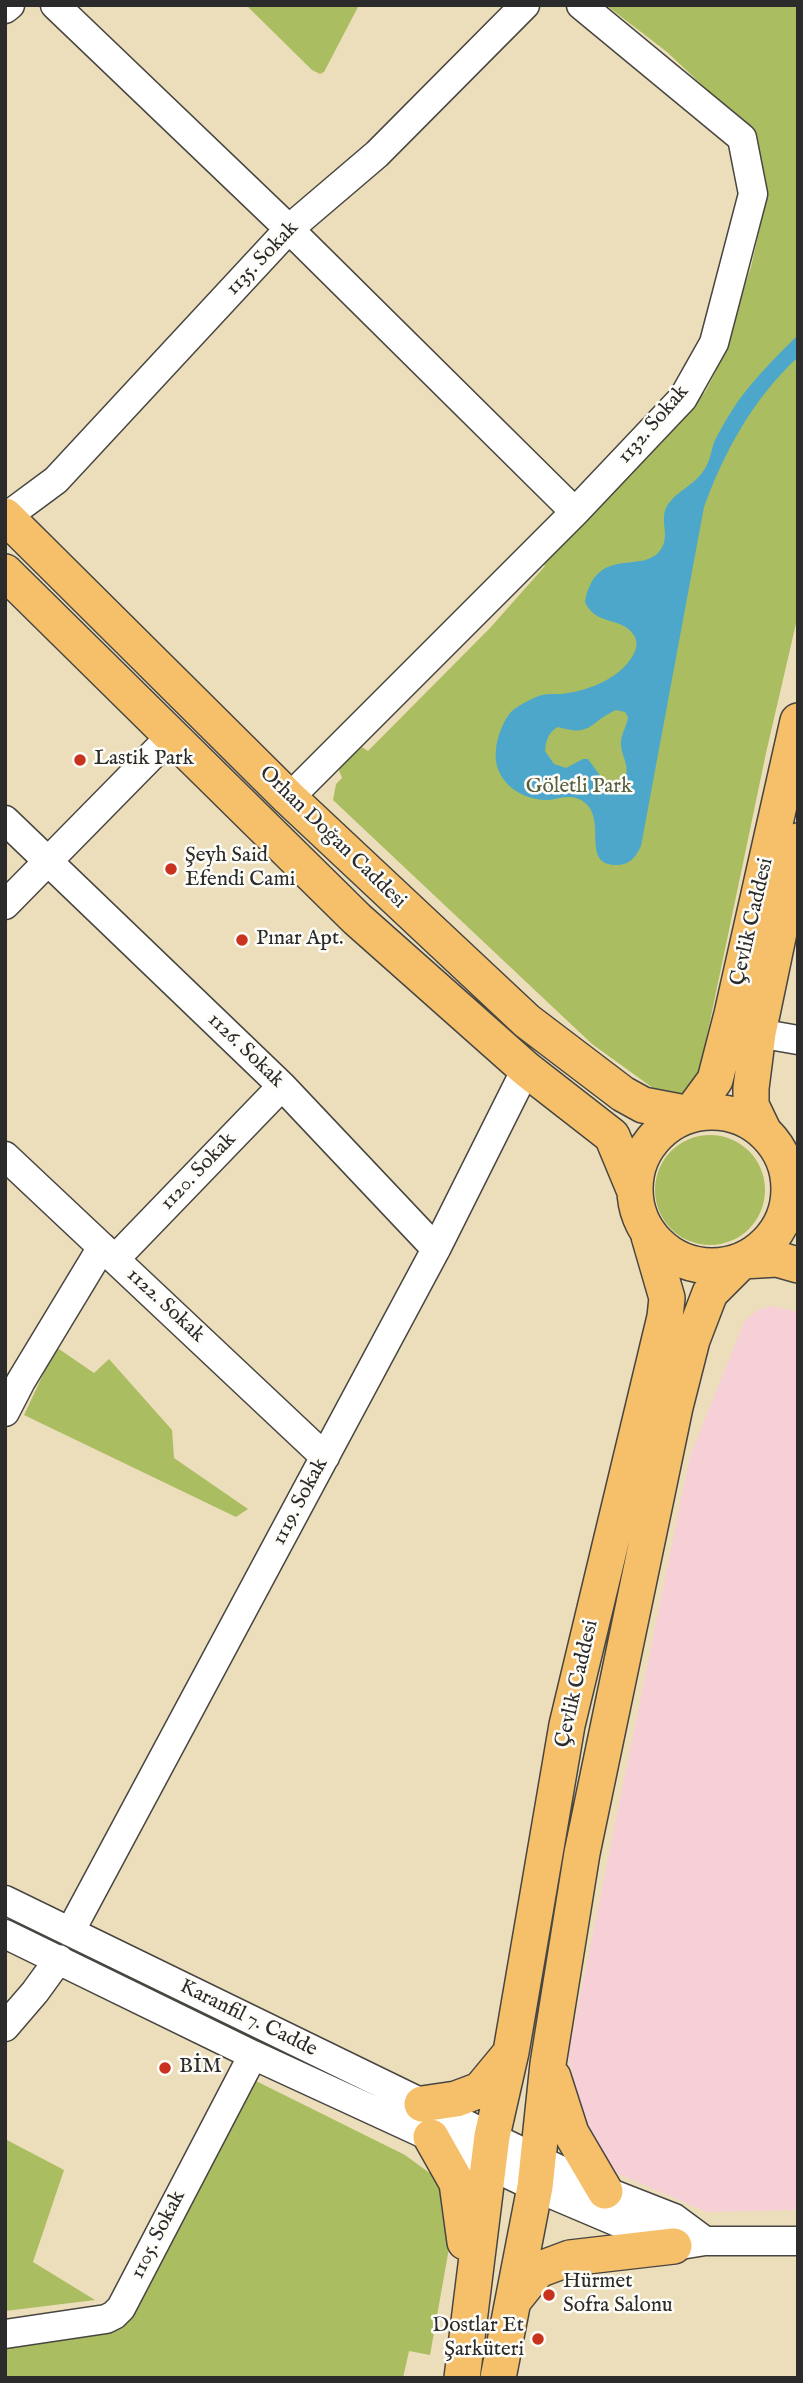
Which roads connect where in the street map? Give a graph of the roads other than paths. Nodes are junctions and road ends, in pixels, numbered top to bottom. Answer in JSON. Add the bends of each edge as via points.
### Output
{"nodes":[{"id":1,"x":10,"y":5,"type":"edge"},
{"id":2,"x":55,"y":5,"type":"edge"},
{"id":3,"x":525,"y":5,"type":"edge"},
{"id":4,"x":581,"y":5,"type":"edge"},
{"id":5,"x":5,"y":9,"type":"edge"},
{"id":6,"x":289,"y":229,"type":"junction"},
{"id":7,"x":575,"y":512,"type":"junction"},
{"id":8,"x":6,"y":517,"type":"edge"},
{"id":9,"x":5,"y":572,"type":"edge"},
{"id":10,"x":798,"y":721,"type":"edge"},
{"id":11,"x":172,"y":735,"type":"junction"},
{"id":12,"x":289,"y":798,"type":"junction"},
{"id":13,"x":5,"y":820,"type":"edge"},
{"id":14,"x":798,"y":841,"type":"edge"},
{"id":15,"x":47,"y":862,"type":"junction"},
{"id":16,"x":5,"y":905,"type":"edge"},
{"id":17,"x":758,"y":1033,"type":"junction"},
{"id":18,"x":798,"y":1040,"type":"edge"},
{"id":19,"x":526,"y":1069,"type":"junction"},
{"id":20,"x":282,"y":1086,"type":"junction"},
{"id":21,"x":690,"y":1114,"type":"junction"},
{"id":22,"x":763,"y":1130,"type":"junction"},
{"id":23,"x":5,"y":1156,"type":"edge"},
{"id":24,"x":793,"y":1183,"type":"edge"},
{"id":25,"x":634,"y":1189,"type":"junction"},
{"id":26,"x":649,"y":1236,"type":"junction"},
{"id":27,"x":436,"y":1249,"type":"junction"},
{"id":28,"x":109,"y":1253,"type":"junction"},
{"id":29,"x":742,"y":1261,"type":"junction"},
{"id":30,"x":798,"y":1265,"type":"edge"},
{"id":31,"x":13,"y":1377,"type":"edge"},
{"id":32,"x":5,"y":1412,"type":"edge"},
{"id":33,"x":325,"y":1457,"type":"junction"},
{"id":34,"x":5,"y":1900,"type":"edge"},
{"id":35,"x":70,"y":1932,"type":"junction"},
{"id":36,"x":5,"y":1934,"type":"edge"},
{"id":37,"x":59,"y":1959,"type":"junction"},
{"id":38,"x":5,"y":2027,"type":"edge"},
{"id":39,"x":511,"y":2052,"type":"junction"},
{"id":40,"x":253,"y":2055,"type":"junction"},
{"id":41,"x":548,"y":2064,"type":"junction"},
{"id":42,"x":427,"y":2120,"type":"junction"},
{"id":43,"x":489,"y":2150,"type":"junction"},
{"id":44,"x":538,"y":2159,"type":"junction"},
{"id":45,"x":605,"y":2191,"type":"junction"},
{"id":46,"x":798,"y":2241,"type":"edge"},
{"id":47,"x":690,"y":2243,"type":"junction"},
{"id":48,"x":474,"y":2272,"type":"junction"},
{"id":49,"x":514,"y":2300,"type":"junction"},
{"id":50,"x":5,"y":2334,"type":"edge"},
{"id":51,"x":463,"y":2378,"type":"edge"},
{"id":52,"x":498,"y":2378,"type":"edge"}],
"edges":[{"from":1,"to":5,"type":"street"},
{"from":2,"to":6,"type":"street"},
{"from":3,"to":6,"type":"street","name":"1135. Sokak","via":[[377,154]]},
{"from":4,"to":7,"type":"street","name":"1132. Sokak","via":[[742,138],[753,194],[714,343],[683,398]]},
{"from":6,"to":7,"type":"street"},
{"from":6,"to":8,"type":"street","name":"1135. Sokak","via":[[56,480]]},
{"from":7,"to":12,"type":"street","name":"1132. Sokak"},
{"from":8,"to":12,"type":"main road","name":"Orhan Doğan Caddesi"},
{"from":9,"to":11,"type":"main road"},
{"from":10,"to":21,"type":"main road","name":"Çevlik Caddesi","via":[[715,1080]]},
{"from":11,"to":15,"type":"street"},
{"from":11,"to":19,"type":"main road","via":[[357,919]]},
{"from":12,"to":21,"type":"main road","name":"Orhan Doğan Caddesi","via":[[527,1021],[623,1094],[643,1105]]},
{"from":13,"to":15,"type":"street","name":"1126. Sokak"},
{"from":14,"to":17,"type":"main road","name":"Çevlik Caddesi"},
{"from":15,"to":16,"type":"street"},
{"from":15,"to":20,"type":"street","name":"1126. Sokak"},
{"from":17,"to":18,"type":"street"},
{"from":17,"to":22,"type":"main road","name":"Çevlik Caddesi","via":[[751,1105]]},
{"from":19,"to":25,"type":"main road","via":[[612,1136]]},
{"from":19,"to":27,"type":"street","name":"1119. Sokak"},
{"from":20,"to":27,"type":"street","name":"1126. Sokak"},
{"from":20,"to":28,"type":"street","name":"1120. Sokak"},
{"from":21,"to":22,"type":"main road","via":[[714,1111],[740,1116]]},
{"from":21,"to":25,"type":"main road","via":[[667,1125],[649,1142]]},
{"from":22,"to":24,"type":"main road","via":[[780,1151]]},
{"from":23,"to":28,"type":"street","name":"1122. Sokak"},
{"from":24,"to":29,"type":"main road","via":[[781,1226],[764,1247]]},
{"from":25,"to":26,"type":"main road","via":[[638,1214]]},
{"from":26,"to":29,"type":"main road","via":[[667,1253],[690,1264],[716,1267]]},
{"from":26,"to":39,"type":"main road","name":"Çevlik Caddesi","via":[[667,1298],[665,1317],[567,1725]]},
{"from":27,"to":33,"type":"street","name":"1119. Sokak"},
{"from":28,"to":31,"type":"street","name":"1120. Sokak"},
{"from":28,"to":33,"type":"street","name":"1122. Sokak"},
{"from":29,"to":30,"type":"main road","via":[[777,1259]]},
{"from":29,"to":41,"type":"main road","name":"Çevlik Caddesi","via":[[710,1293],[675,1407],[582,1853]]},
{"from":31,"to":32,"type":"street","name":"1120. Sokak"},
{"from":33,"to":35,"type":"street","name":"1119. Sokak"},
{"from":34,"to":35,"type":"street","name":"Karanfil 7. Cadde"},
{"from":35,"to":42,"type":"street","name":"Karanfil 7. Cadde"},
{"from":36,"to":37,"type":"street","name":"Karanfil 7. Cadde"},
{"from":37,"to":38,"type":"street"},
{"from":37,"to":40,"type":"street","name":"Karanfil 7. Cadde"},
{"from":39,"to":42,"type":"main road","via":[[480,2090],[456,2099]]},
{"from":39,"to":43,"type":"main road","name":"Çevlik Caddesi"},
{"from":40,"to":42,"type":"street","name":"Karanfil 7. Cadde"},
{"from":40,"to":50,"type":"street","name":"1105. Sokak","via":[[121,2308],[106,2319]]},
{"from":41,"to":44,"type":"main road","name":"Çevlik Caddesi"},
{"from":41,"to":45,"type":"main road","via":[[571,2133]]},
{"from":42,"to":43,"type":"street","name":"Karanfil 7. Cadde"},
{"from":42,"to":48,"type":"main road","via":[[457,2183],[462,2230]]},
{"from":43,"to":44,"type":"street","name":"Karanfil 7. Cadde"},
{"from":43,"to":48,"type":"main road","name":"Çevlik Caddesi"},
{"from":44,"to":45,"type":"street"},
{"from":44,"to":47,"type":"street"},
{"from":44,"to":49,"type":"main road","name":"Çevlik Caddesi"},
{"from":45,"to":47,"type":"street","via":[[674,2218]]},
{"from":46,"to":47,"type":"street"},
{"from":47,"to":49,"type":"main road","via":[[570,2258],[538,2270]]},
{"from":48,"to":51,"type":"main road"},
{"from":49,"to":52,"type":"main road","name":"Çevlik Caddesi"}]}
